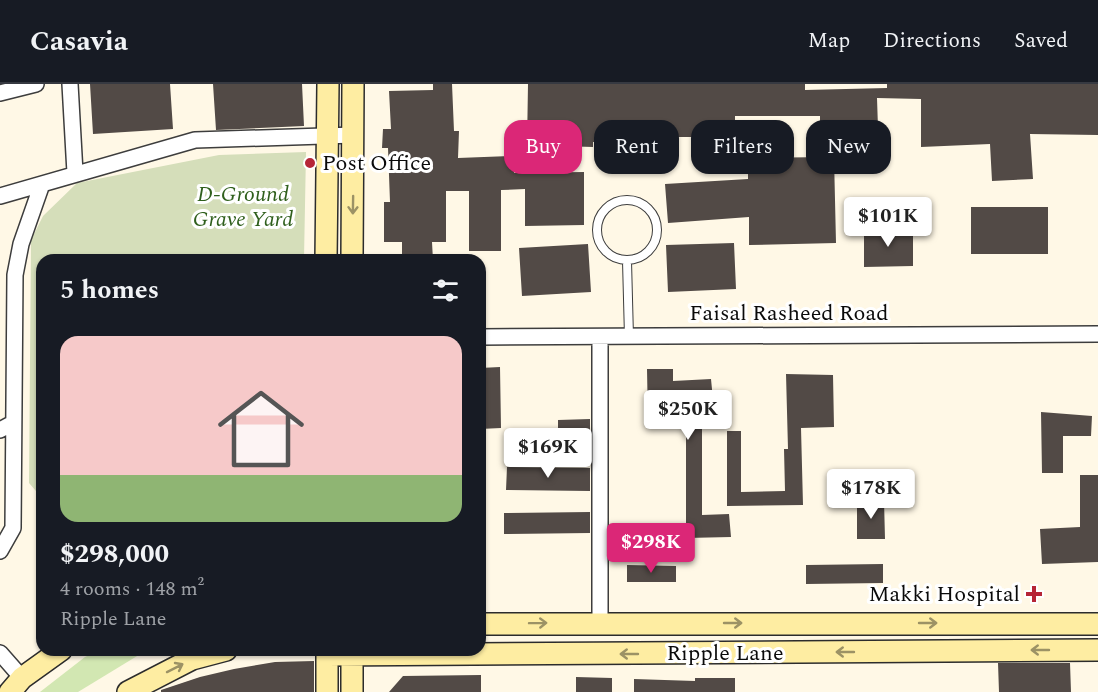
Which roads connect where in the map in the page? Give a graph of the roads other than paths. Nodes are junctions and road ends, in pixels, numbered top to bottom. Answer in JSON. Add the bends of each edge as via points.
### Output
{"nodes":[{"id":1,"x":36,"y":84,"type":"edge"},
{"id":2,"x":70,"y":84,"type":"edge"},
{"id":3,"x":328,"y":84,"type":"edge"},
{"id":4,"x":353,"y":84,"type":"edge"},
{"id":5,"x":0,"y":93,"type":"edge"},
{"id":6,"x":327,"y":135,"type":"junction"},
{"id":7,"x":354,"y":135,"type":"junction"},
{"id":8,"x":75,"y":173,"type":"junction"},
{"id":9,"x":42,"y":184,"type":"junction"},
{"id":10,"x":0,"y":196,"type":"edge"},
{"id":11,"x":326,"y":254,"type":"edge"},
{"id":12,"x":352,"y":254,"type":"edge"},
{"id":13,"x":627,"y":261,"type":"junction"},
{"id":14,"x":7,"y":310,"type":"edge"},
{"id":15,"x":1098,"y":334,"type":"edge"},
{"id":16,"x":486,"y":337,"type":"edge"},
{"id":17,"x":600,"y":337,"type":"junction"},
{"id":18,"x":629,"y":337,"type":"junction"},
{"id":19,"x":7,"y":426,"type":"edge"},
{"id":20,"x":0,"y":551,"type":"edge"},
{"id":21,"x":600,"y":622,"type":"junction"},
{"id":22,"x":486,"y":624,"type":"edge"},
{"id":23,"x":1098,"y":624,"type":"edge"},
{"id":24,"x":1098,"y":650,"type":"edge"},
{"id":25,"x":486,"y":652,"type":"edge"},
{"id":26,"x":0,"y":653,"type":"edge"},
{"id":27,"x":53,"y":656,"type":"edge"},
{"id":28,"x":203,"y":656,"type":"edge"},
{"id":29,"x":327,"y":656,"type":"edge"},
{"id":30,"x":352,"y":656,"type":"edge"},
{"id":31,"x":16,"y":685,"type":"edge"},
{"id":32,"x":128,"y":692,"type":"edge"},
{"id":33,"x":327,"y":692,"type":"edge"},
{"id":34,"x":352,"y":692,"type":"edge"}],
"edges":[{"from":1,"to":5,"type":"street"},
{"from":2,"to":8,"type":"street"},
{"from":3,"to":6,"type":"street"},
{"from":4,"to":7,"type":"street"},
{"from":6,"to":7,"type":"street"},
{"from":6,"to":8,"type":"street","via":[[195,140]]},
{"from":6,"to":11,"type":"street"},
{"from":7,"to":12,"type":"street","one_way":true},
{"from":8,"to":9,"type":"street"},
{"from":9,"to":10,"type":"street"},
{"from":9,"to":14,"type":"street","via":[[21,244]]},
{"from":13,"to":13,"type":"lane","via":[[606,252],[597,231],[605,209],[627,200],[648,209],[657,230],[649,252]]},
{"from":13,"to":18,"type":"lane"},
{"from":14,"to":19,"type":"street"},
{"from":15,"to":18,"type":"street","name":"Faisal Rasheed Road"},
{"from":16,"to":17,"type":"street","name":"Faisal Rasheed Road"},
{"from":17,"to":18,"type":"street","name":"Faisal Rasheed Road"},
{"from":17,"to":21,"type":"street"},
{"from":19,"to":20,"type":"street","via":[[13,528]]},
{"from":22,"to":21,"type":"street","name":"Ripple Lane","one_way":true},
{"from":21,"to":23,"type":"street","name":"Ripple Lane","one_way":true},
{"from":24,"to":25,"type":"street","name":"Ripple Lane","one_way":true},
{"from":26,"to":31,"type":"street"},
{"from":27,"to":31,"type":"street"},
{"from":32,"to":28,"type":"street","one_way":true},
{"from":29,"to":33,"type":"street"},
{"from":30,"to":34,"type":"street"}]}
